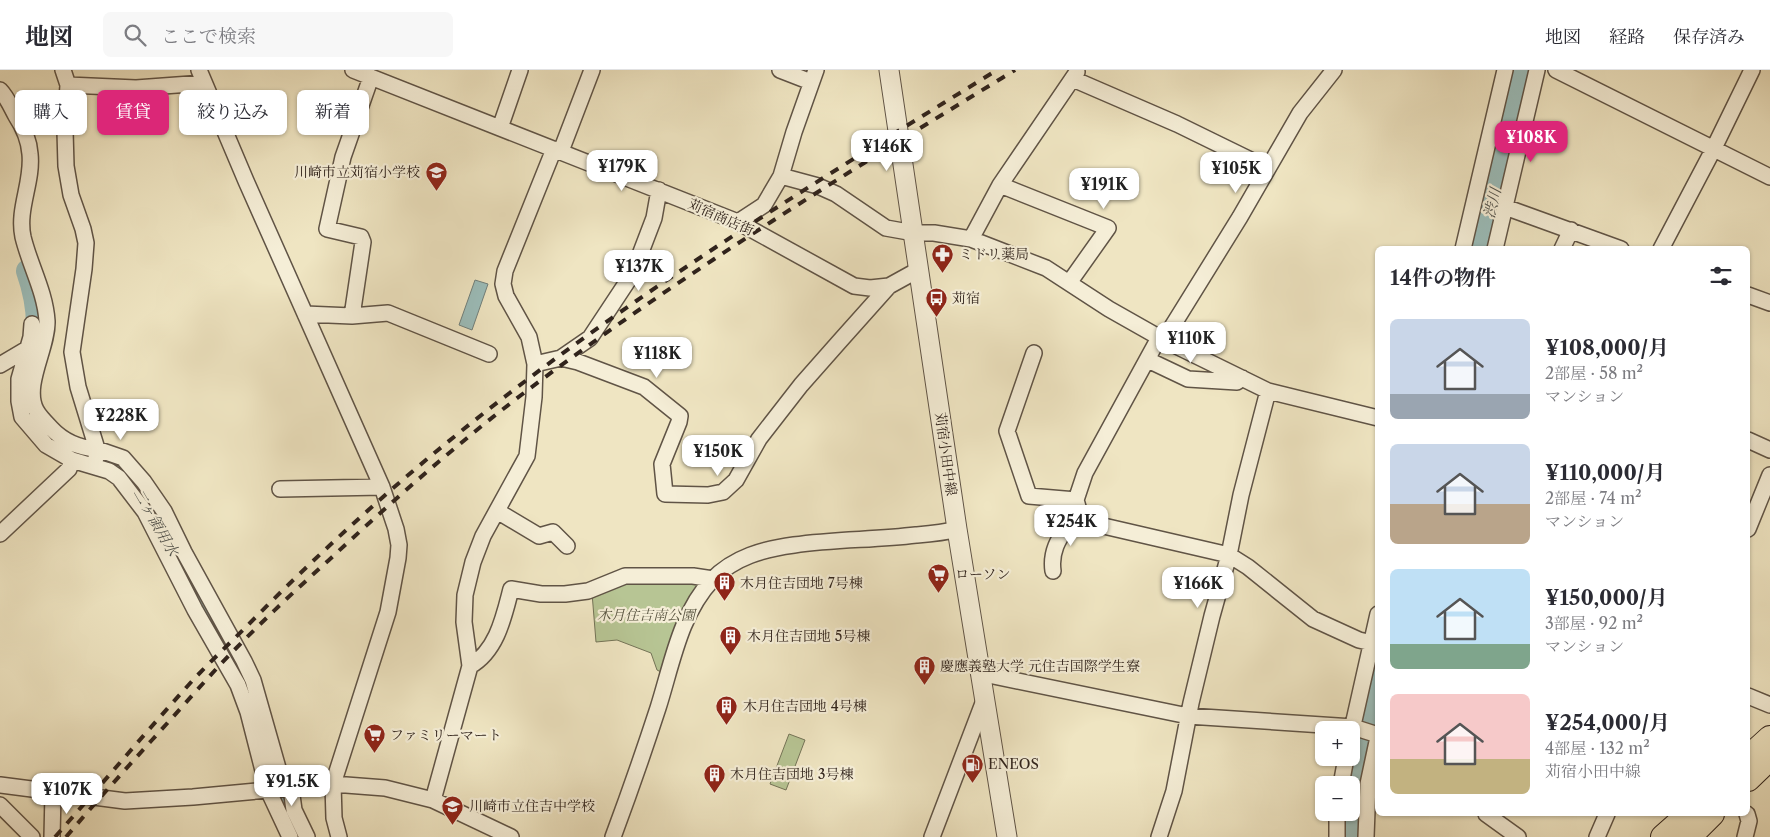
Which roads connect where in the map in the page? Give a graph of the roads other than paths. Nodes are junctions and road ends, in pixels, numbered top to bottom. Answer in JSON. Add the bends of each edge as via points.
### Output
{"nodes":[{"id":1,"x":63,"y":70,"type":"edge"},
{"id":2,"x":353,"y":70,"type":"edge"},
{"id":3,"x":386,"y":70,"type":"edge"},
{"id":4,"x":520,"y":70,"type":"edge"},
{"id":5,"x":592,"y":70,"type":"edge"},
{"id":6,"x":780,"y":70,"type":"edge"},
{"id":7,"x":889,"y":70,"type":"edge"},
{"id":8,"x":1505,"y":70,"type":"edge"},
{"id":9,"x":1537,"y":70,"type":"edge"},
{"id":10,"x":1556,"y":70,"type":"edge"},
{"id":11,"x":1752,"y":70,"type":"edge"},
{"id":12,"x":1330,"y":71,"type":"edge"},
{"id":13,"x":1075,"y":74,"type":"edge"},
{"id":14,"x":814,"y":76,"type":"edge"},
{"id":15,"x":202,"y":77,"type":"edge"},
{"id":16,"x":371,"y":77,"type":"junction"},
{"id":17,"x":68,"y":85,"type":"junction"},
{"id":18,"x":392,"y":85,"type":"junction"},
{"id":19,"x":0,"y":90,"type":"edge"},
{"id":20,"x":500,"y":128,"type":"junction"},
{"id":21,"x":558,"y":150,"type":"junction"},
{"id":22,"x":1713,"y":150,"type":"junction"},
{"id":23,"x":1267,"y":168,"type":"junction"},
{"id":24,"x":781,"y":176,"type":"junction"},
{"id":25,"x":1770,"y":177,"type":"edge"},
{"id":26,"x":1000,"y":185,"type":"junction"},
{"id":27,"x":659,"y":190,"type":"junction"},
{"id":28,"x":1506,"y":206,"type":"junction"},
{"id":29,"x":738,"y":222,"type":"junction"},
{"id":30,"x":1571,"y":230,"type":"junction"},
{"id":31,"x":914,"y":233,"type":"junction"},
{"id":32,"x":971,"y":239,"type":"junction"},
{"id":33,"x":1464,"y":246,"type":"edge"},
{"id":34,"x":1496,"y":246,"type":"edge"},
{"id":35,"x":1563,"y":246,"type":"edge"},
{"id":36,"x":1613,"y":246,"type":"edge"},
{"id":37,"x":1663,"y":246,"type":"edge"},
{"id":38,"x":918,"y":270,"type":"junction"},
{"id":39,"x":1069,"y":283,"type":"junction"},
{"id":40,"x":889,"y":286,"type":"junction"},
{"id":41,"x":1750,"y":296,"type":"edge"},
{"id":42,"x":1770,"y":303,"type":"edge"},
{"id":43,"x":305,"y":314,"type":"junction"},
{"id":44,"x":352,"y":316,"type":"junction"},
{"id":45,"x":32,"y":324,"type":"dead end"},
{"id":46,"x":1162,"y":339,"type":"junction"},
{"id":47,"x":27,"y":349,"type":"junction"},
{"id":48,"x":1034,"y":353,"type":"dead end"},
{"id":49,"x":489,"y":354,"type":"dead end"},
{"id":50,"x":561,"y":358,"type":"junction"},
{"id":51,"x":1148,"y":360,"type":"junction"},
{"id":52,"x":534,"y":364,"type":"junction"},
{"id":53,"x":0,"y":365,"type":"edge"},
{"id":54,"x":1242,"y":378,"type":"junction"},
{"id":55,"x":1268,"y":391,"type":"junction"},
{"id":56,"x":1375,"y":417,"type":"edge"},
{"id":57,"x":1750,"y":441,"type":"edge"},
{"id":58,"x":97,"y":449,"type":"junction"},
{"id":59,"x":1770,"y":450,"type":"edge"},
{"id":60,"x":72,"y":460,"type":"junction"},
{"id":61,"x":94,"y":467,"type":"junction"},
{"id":62,"x":1770,"y":474,"type":"edge"},
{"id":63,"x":382,"y":488,"type":"junction"},
{"id":64,"x":280,"y":489,"type":"dead end"},
{"id":65,"x":1076,"y":500,"type":"junction"},
{"id":66,"x":497,"y":511,"type":"junction"},
{"id":67,"x":1082,"y":521,"type":"junction"},
{"id":68,"x":1750,"y":524,"type":"edge"},
{"id":69,"x":957,"y":528,"type":"junction"},
{"id":70,"x":0,"y":534,"type":"edge"},
{"id":71,"x":567,"y":546,"type":"dead end"},
{"id":72,"x":1229,"y":555,"type":"junction"},
{"id":73,"x":1053,"y":571,"type":"dead end"},
{"id":74,"x":713,"y":579,"type":"junction"},
{"id":75,"x":1375,"y":628,"type":"edge"},
{"id":76,"x":1372,"y":643,"type":"junction"},
{"id":77,"x":470,"y":666,"type":"junction"},
{"id":78,"x":979,"y":673,"type":"junction"},
{"id":79,"x":1750,"y":697,"type":"edge"},
{"id":80,"x":985,"y":698,"type":"junction"},
{"id":81,"x":1770,"y":705,"type":"edge"},
{"id":82,"x":1188,"y":716,"type":"junction"},
{"id":83,"x":1354,"y":721,"type":"edge"},
{"id":84,"x":1315,"y":728,"type":"edge"},
{"id":85,"x":1360,"y":733,"type":"edge"},
{"id":86,"x":1375,"y":735,"type":"edge"},
{"id":87,"x":1770,"y":738,"type":"edge"},
{"id":88,"x":1375,"y":750,"type":"edge"},
{"id":89,"x":1750,"y":756,"type":"edge"},
{"id":90,"x":1770,"y":758,"type":"edge"},
{"id":91,"x":1750,"y":777,"type":"edge"},
{"id":92,"x":333,"y":784,"type":"junction"},
{"id":93,"x":0,"y":786,"type":"edge"},
{"id":94,"x":291,"y":788,"type":"junction"},
{"id":95,"x":268,"y":790,"type":"junction"},
{"id":96,"x":53,"y":793,"type":"junction"},
{"id":97,"x":433,"y":800,"type":"junction"},
{"id":98,"x":0,"y":805,"type":"edge"},
{"id":99,"x":1488,"y":816,"type":"edge"},
{"id":100,"x":1605,"y":816,"type":"edge"},
{"id":101,"x":1687,"y":816,"type":"edge"},
{"id":102,"x":1710,"y":816,"type":"edge"},
{"id":103,"x":1748,"y":816,"type":"edge"},
{"id":104,"x":1338,"y":821,"type":"edge"},
{"id":105,"x":1512,"y":835,"type":"edge"},
{"id":106,"x":32,"y":837,"type":"edge"},
{"id":107,"x":52,"y":837,"type":"edge"},
{"id":108,"x":290,"y":837,"type":"edge"},
{"id":109,"x":307,"y":837,"type":"edge"},
{"id":110,"x":339,"y":837,"type":"edge"},
{"id":111,"x":511,"y":837,"type":"edge"},
{"id":112,"x":613,"y":837,"type":"edge"},
{"id":113,"x":932,"y":837,"type":"edge"},
{"id":114,"x":1007,"y":837,"type":"edge"},
{"id":115,"x":1159,"y":837,"type":"edge"},
{"id":116,"x":1337,"y":837,"type":"edge"},
{"id":117,"x":1366,"y":837,"type":"edge"},
{"id":118,"x":1597,"y":837,"type":"edge"},
{"id":119,"x":1664,"y":837,"type":"edge"},
{"id":120,"x":1689,"y":837,"type":"edge"},
{"id":121,"x":1745,"y":837,"type":"edge"}],
"edges":[{"from":1,"to":17,"type":"street"},
{"from":2,"to":16,"type":"street","name":"苅宿商店街"},
{"from":3,"to":18,"type":"street"},
{"from":4,"to":20,"type":"street"},
{"from":5,"to":21,"type":"street"},
{"from":6,"to":14,"type":"street"},
{"from":7,"to":31,"type":"street","name":"苅宿小田中線"},
{"from":8,"to":33,"type":"street"},
{"from":9,"to":28,"type":"street"},
{"from":10,"to":22,"type":"street"},
{"from":11,"to":22,"type":"street"},
{"from":12,"to":23,"type":"street"},
{"from":13,"to":23,"type":"street"},
{"from":13,"to":26,"type":"street"},
{"from":14,"to":24,"type":"street"},
{"from":15,"to":17,"type":"street","via":[[136,88]]},
{"from":15,"to":43,"type":"street"},
{"from":16,"to":18,"type":"street","name":"苅宿商店街"},
{"from":16,"to":44,"type":"street","via":[[343,158],[327,229],[361,237],[363,242]]},
{"from":17,"to":58,"type":"street","via":[[66,166],[86,243],[72,352],[78,387]]},
{"from":18,"to":20,"type":"street","name":"苅宿商店街"},
{"from":19,"to":58,"type":"street","via":[[26,134],[31,156],[23,211],[23,237],[44,299],[47,323],[34,381],[36,410],[69,443]]},
{"from":20,"to":21,"type":"street","name":"苅宿商店街"},
{"from":21,"to":27,"type":"street","name":"苅宿商店街"},
{"from":21,"to":52,"type":"street","via":[[505,271],[503,284],[506,296],[529,337]]},
{"from":22,"to":25,"type":"street"},
{"from":22,"to":37,"type":"street"},
{"from":23,"to":46,"type":"street","via":[[1240,217]]},
{"from":24,"to":29,"type":"street","via":[[764,205]]},
{"from":24,"to":31,"type":"street","via":[[836,194],[886,228]]},
{"from":26,"to":32,"type":"street"},
{"from":26,"to":39,"type":"street","via":[[1108,228]]},
{"from":27,"to":29,"type":"street","name":"苅宿商店街"},
{"from":27,"to":50,"type":"street","via":[[654,218],[633,274],[590,338]]},
{"from":28,"to":30,"type":"street"},
{"from":28,"to":34,"type":"street"},
{"from":29,"to":40,"type":"street","name":"苅宿商店街","via":[[854,286]]},
{"from":30,"to":35,"type":"street"},
{"from":30,"to":36,"type":"street"},
{"from":31,"to":32,"type":"street"},
{"from":31,"to":38,"type":"street","name":"苅宿小田中線"},
{"from":32,"to":39,"type":"street","via":[[1046,268]]},
{"from":38,"to":40,"type":"street"},
{"from":38,"to":69,"type":"street","name":"苅宿小田中線"},
{"from":39,"to":46,"type":"street"},
{"from":40,"to":50,"type":"street","via":[[802,385],[759,439],[736,480],[723,492],[665,494],[662,464],[680,416],[644,387]]},
{"from":41,"to":42,"type":"street"},
{"from":43,"to":44,"type":"street"},
{"from":43,"to":63,"type":"street"},
{"from":44,"to":49,"type":"street","via":[[388,313]]},
{"from":45,"to":47,"type":"street"},
{"from":46,"to":51,"type":"street"},
{"from":46,"to":54,"type":"street"},
{"from":47,"to":53,"type":"street"},
{"from":47,"to":60,"type":"street","via":[[19,379],[22,417],[46,445]]},
{"from":48,"to":65,"type":"street","via":[[1007,431],[1029,496]]},
{"from":50,"to":52,"type":"street"},
{"from":51,"to":54,"type":"street","via":[[1188,379],[1237,382]]},
{"from":51,"to":65,"type":"street","via":[[1085,473]]},
{"from":52,"to":66,"type":"street","via":[[534,397],[527,456]]},
{"from":54,"to":55,"type":"street"},
{"from":55,"to":56,"type":"street"},
{"from":55,"to":72,"type":"street"},
{"from":57,"to":59,"type":"street"},
{"from":58,"to":61,"type":"street"},
{"from":58,"to":94,"type":"street","via":[[123,458],[164,511],[250,674],[278,768]]},
{"from":60,"to":61,"type":"street"},
{"from":60,"to":70,"type":"street","via":[[69,469]]},
{"from":61,"to":95,"type":"street","via":[[119,478],[145,512],[238,685]]},
{"from":62,"to":68,"type":"street"},
{"from":63,"to":64,"type":"street"},
{"from":63,"to":92,"type":"street","via":[[399,545],[396,579],[386,621]]},
{"from":65,"to":67,"type":"street"},
{"from":66,"to":71,"type":"street","via":[[539,536],[553,532]]},
{"from":66,"to":77,"type":"street","via":[[473,562],[465,595],[464,622]]},
{"from":67,"to":72,"type":"street"},
{"from":67,"to":73,"type":"street","via":[[1070,520],[1059,535],[1054,549]]},
{"from":69,"to":74,"type":"street","via":[[948,532],[820,541],[769,549],[743,558]]},
{"from":69,"to":78,"type":"street","name":"苅宿小田中線"},
{"from":72,"to":76,"type":"street","via":[[1313,619]]},
{"from":72,"to":82,"type":"street"},
{"from":74,"to":77,"type":"street","via":[[625,576],[588,591],[565,594],[511,589],[494,641],[480,660]]},
{"from":74,"to":112,"type":"street","via":[[687,615]]},
{"from":75,"to":76,"type":"street"},
{"from":76,"to":83,"type":"street"},
{"from":77,"to":97,"type":"street"},
{"from":78,"to":80,"type":"street","name":"苅宿小田中線"},
{"from":78,"to":82,"type":"street"},
{"from":79,"to":81,"type":"street"},
{"from":80,"to":113,"type":"street"},
{"from":80,"to":114,"type":"street","name":"苅宿小田中線"},
{"from":82,"to":84,"type":"street"},
{"from":82,"to":115,"type":"street","via":[[1174,791]]},
{"from":85,"to":86,"type":"street"},
{"from":87,"to":89,"type":"main road"},
{"from":88,"to":117,"type":"street","via":[[1368,784]]},
{"from":90,"to":91,"type":"main road"},
{"from":92,"to":94,"type":"street"},
{"from":92,"to":97,"type":"street","via":[[385,788]]},
{"from":92,"to":110,"type":"street","via":[[334,818]]},
{"from":93,"to":96,"type":"street"},
{"from":94,"to":95,"type":"street"},
{"from":94,"to":109,"type":"street","via":[[294,810]]},
{"from":95,"to":96,"type":"street","via":[[125,801]]},
{"from":95,"to":108,"type":"street"},
{"from":96,"to":107,"type":"street"},
{"from":97,"to":111,"type":"street"},
{"from":98,"to":106,"type":"street"},
{"from":99,"to":105,"type":"street"},
{"from":100,"to":118,"type":"street"},
{"from":101,"to":119,"type":"main road"},
{"from":102,"to":120,"type":"main road"},
{"from":103,"to":121,"type":"street"},
{"from":104,"to":116,"type":"street"}]}
